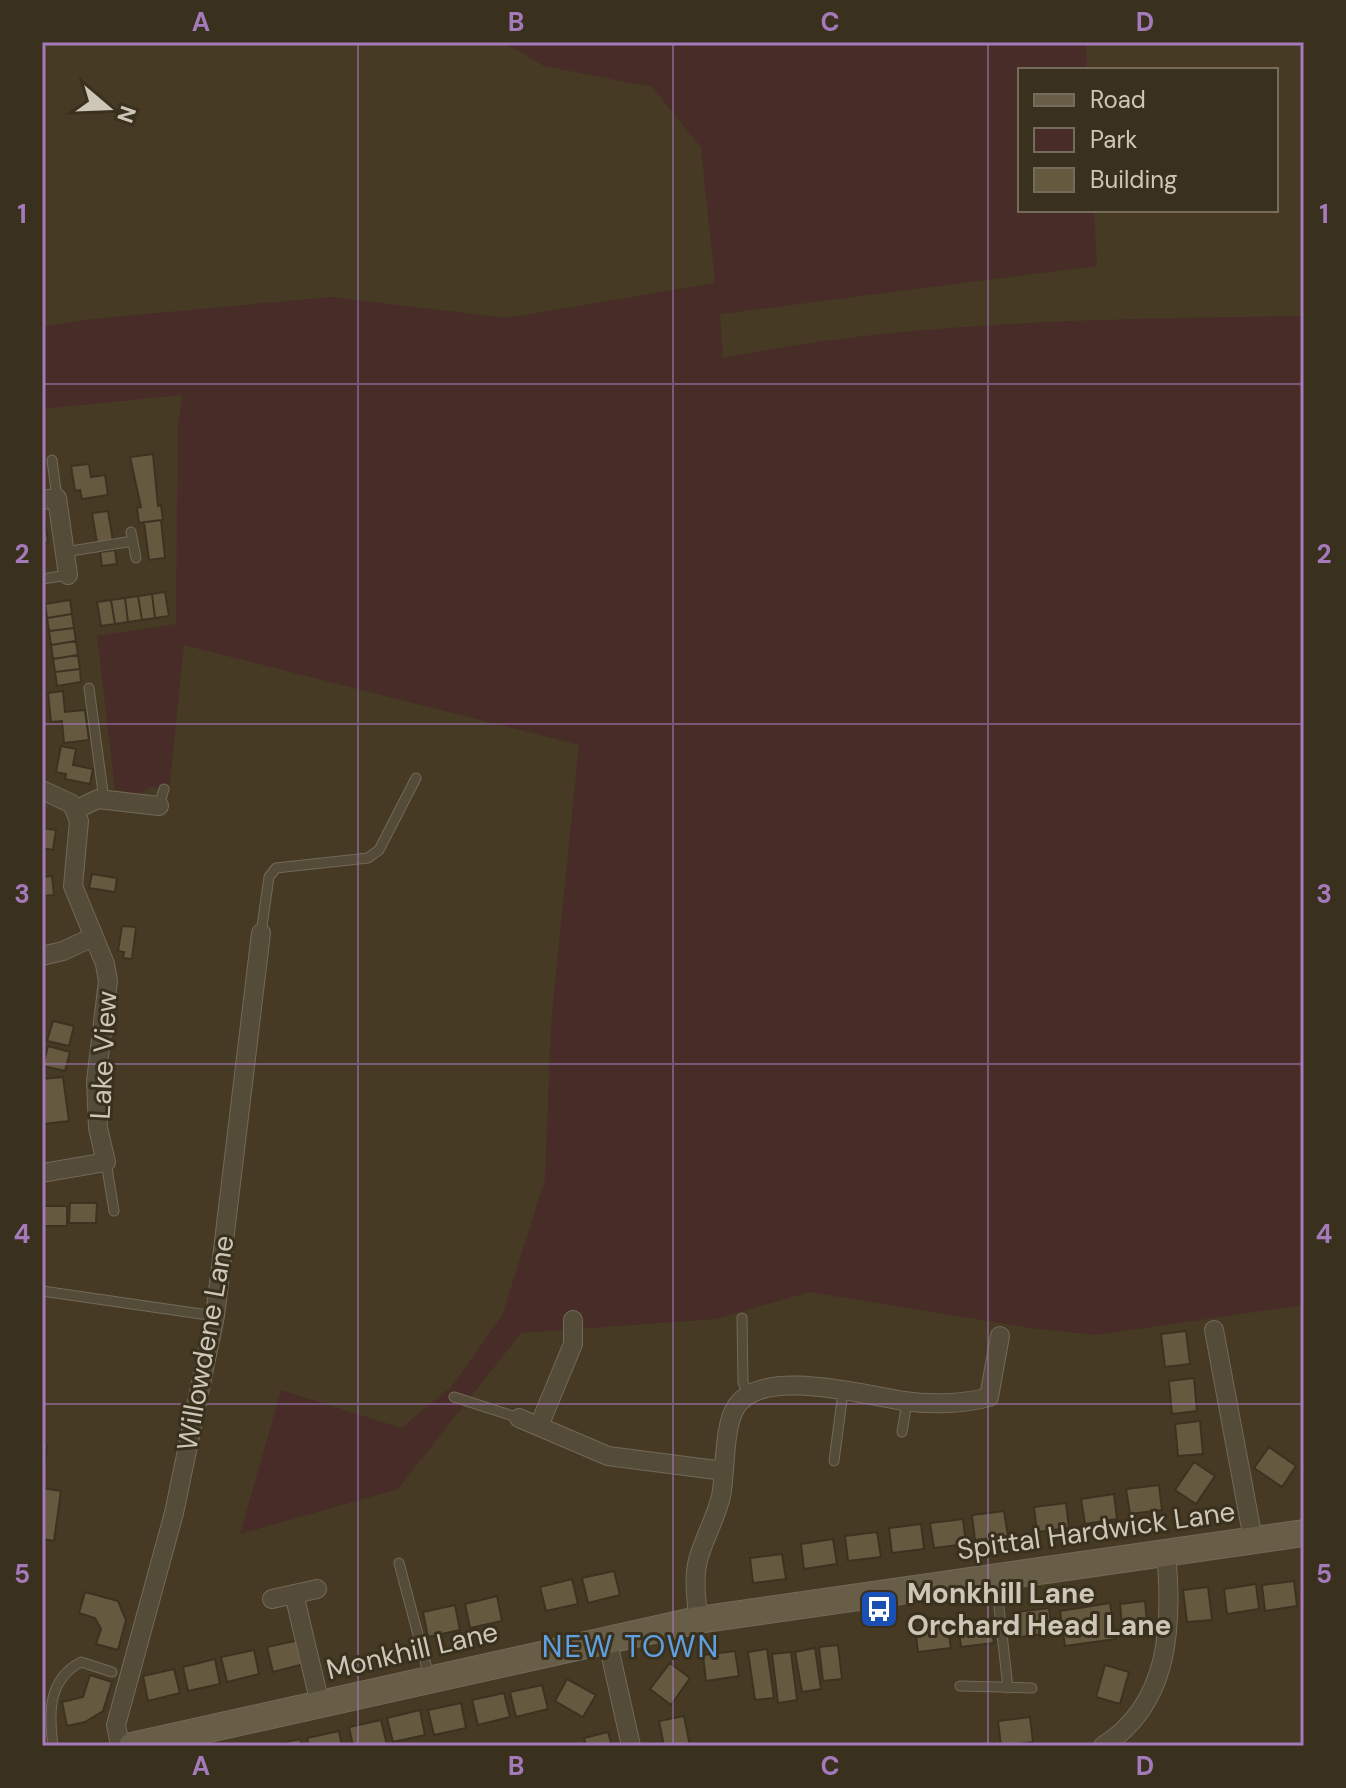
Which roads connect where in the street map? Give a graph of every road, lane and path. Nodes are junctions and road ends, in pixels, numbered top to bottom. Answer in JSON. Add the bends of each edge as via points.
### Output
{"nodes":[{"id":1,"x":52,"y":460,"type":"dead end"},
{"id":2,"x":49,"y":499,"type":"edge"},
{"id":3,"x":65,"y":552,"type":"junction"},
{"id":4,"x":136,"y":558,"type":"dead end"},
{"id":5,"x":68,"y":575,"type":"joint"},
{"id":6,"x":42,"y":579,"type":"edge"},
{"id":7,"x":89,"y":688,"type":"dead end"},
{"id":8,"x":416,"y":778,"type":"dead end"},
{"id":9,"x":42,"y":790,"type":"edge"},
{"id":10,"x":162,"y":797,"type":"dead end"},
{"id":11,"x":104,"y":800,"type":"junction"},
{"id":12,"x":75,"y":810,"type":"junction"},
{"id":13,"x":261,"y":933,"type":"joint"},
{"id":14,"x":93,"y":937,"type":"junction"},
{"id":15,"x":42,"y":956,"type":"edge"},
{"id":16,"x":106,"y":1162,"type":"junction"},
{"id":17,"x":42,"y":1173,"type":"edge"},
{"id":18,"x":114,"y":1211,"type":"dead end"},
{"id":19,"x":42,"y":1291,"type":"edge"},
{"id":20,"x":215,"y":1316,"type":"junction"},
{"id":21,"x":742,"y":1318,"type":"dead end"},
{"id":22,"x":573,"y":1320,"type":"dead end"},
{"id":23,"x":1214,"y":1330,"type":"dead end"},
{"id":24,"x":1000,"y":1336,"type":"dead end"},
{"id":25,"x":843,"y":1392,"type":"junction"},
{"id":26,"x":747,"y":1393,"type":"junction"},
{"id":27,"x":454,"y":1397,"type":"dead end"},
{"id":28,"x":907,"y":1402,"type":"junction"},
{"id":29,"x":519,"y":1418,"type":"joint"},
{"id":30,"x":539,"y":1426,"type":"junction"},
{"id":31,"x":902,"y":1432,"type":"dead end"},
{"id":32,"x":834,"y":1461,"type":"dead end"},
{"id":33,"x":724,"y":1471,"type":"junction"},
{"id":34,"x":1304,"y":1533,"type":"edge"},
{"id":35,"x":1253,"y":1539,"type":"junction"},
{"id":36,"x":1166,"y":1552,"type":"junction"},
{"id":37,"x":399,"y":1563,"type":"dead end"},
{"id":38,"x":996,"y":1577,"type":"junction"},
{"id":39,"x":317,"y":1589,"type":"dead end"},
{"id":40,"x":898,"y":1591,"type":"joint"},
{"id":41,"x":294,"y":1594,"type":"junction"},
{"id":42,"x":272,"y":1599,"type":"dead end"},
{"id":43,"x":698,"y":1620,"type":"junction"},
{"id":44,"x":607,"y":1639,"type":"junction"},
{"id":45,"x":112,"y":1672,"type":"dead end"},
{"id":46,"x":430,"y":1679,"type":"junction"},
{"id":47,"x":960,"y":1686,"type":"dead end"},
{"id":48,"x":1008,"y":1688,"type":"junction"},
{"id":49,"x":1032,"y":1688,"type":"dead end"},
{"id":50,"x":320,"y":1704,"type":"junction"},
{"id":51,"x":214,"y":1738,"type":"edge"},
{"id":52,"x":180,"y":1742,"type":"edge"},
{"id":53,"x":53,"y":1746,"type":"edge"},
{"id":54,"x":120,"y":1746,"type":"edge"},
{"id":55,"x":132,"y":1746,"type":"edge"},
{"id":56,"x":631,"y":1746,"type":"edge"},
{"id":57,"x":1103,"y":1746,"type":"edge"}],
"edges":[{"from":1,"to":2,"type":"lane"},
{"from":2,"to":3,"type":"street"},
{"from":3,"to":4,"type":"lane","via":[[132,536]]},
{"from":3,"to":5,"type":"street"},
{"from":5,"to":6,"type":"lane"},
{"from":7,"to":11,"type":"lane"},
{"from":8,"to":13,"type":"lane","via":[[379,850],[368,858],[276,868],[269,877]]},
{"from":9,"to":12,"type":"street"},
{"from":10,"to":11,"type":"street"},
{"from":11,"to":12,"type":"street"},
{"from":12,"to":14,"type":"street","name":"Lake View","via":[[79,821],[73,886]]},
{"from":13,"to":20,"type":"street","name":"Willowdene Lane"},
{"from":14,"to":15,"type":"street"},
{"from":14,"to":16,"type":"street","name":"Lake View","via":[[108,981],[96,1081]]},
{"from":16,"to":17,"type":"street"},
{"from":16,"to":18,"type":"lane","name":"Lake View"},
{"from":19,"to":20,"type":"lane"},
{"from":20,"to":54,"type":"street","name":"Willowdene Lane","via":[[174,1513],[116,1725]]},
{"from":21,"to":26,"type":"lane"},
{"from":22,"to":30,"type":"street","via":[[573,1344]]},
{"from":23,"to":35,"type":"street"},
{"from":24,"to":28,"type":"street","via":[[997,1401]]},
{"from":25,"to":26,"type":"street","via":[[795,1386]]},
{"from":25,"to":28,"type":"street"},
{"from":25,"to":32,"type":"lane"},
{"from":26,"to":33,"type":"street","via":[[731,1415]]},
{"from":27,"to":29,"type":"lane"},
{"from":28,"to":31,"type":"lane"},
{"from":29,"to":30,"type":"street"},
{"from":30,"to":33,"type":"street","via":[[608,1456]]},
{"from":33,"to":43,"type":"street","via":[[721,1498],[695,1576]]},
{"from":34,"to":35,"type":"street","name":"Spittal Hardwick Lane"},
{"from":35,"to":36,"type":"street","name":"Spittal Hardwick Lane"},
{"from":36,"to":38,"type":"street","name":"Spittal Hardwick Lane"},
{"from":36,"to":57,"type":"street","via":[[1168,1626],[1159,1670],[1147,1705],[1124,1733]]},
{"from":37,"to":46,"type":"lane"},
{"from":38,"to":40,"type":"street","name":"Spittal Hardwick Lane"},
{"from":38,"to":48,"type":"lane"},
{"from":39,"to":41,"type":"street"},
{"from":40,"to":43,"type":"street","name":"Monkhill Lane"},
{"from":41,"to":42,"type":"street"},
{"from":41,"to":50,"type":"street"},
{"from":43,"to":44,"type":"street","name":"Monkhill Lane"},
{"from":44,"to":46,"type":"street","name":"Monkhill Lane"},
{"from":44,"to":56,"type":"street"},
{"from":45,"to":53,"type":"lane","via":[[81,1662],[66,1676],[48,1709]]},
{"from":46,"to":50,"type":"street","name":"Monkhill Lane"},
{"from":47,"to":48,"type":"lane"},
{"from":48,"to":49,"type":"lane"},
{"from":50,"to":51,"type":"street","name":"Monkhill Lane"},
{"from":51,"to":52,"type":"street","name":"Monkhill Lane"},
{"from":52,"to":55,"type":"street","name":"Monkhill Lane"}]}
